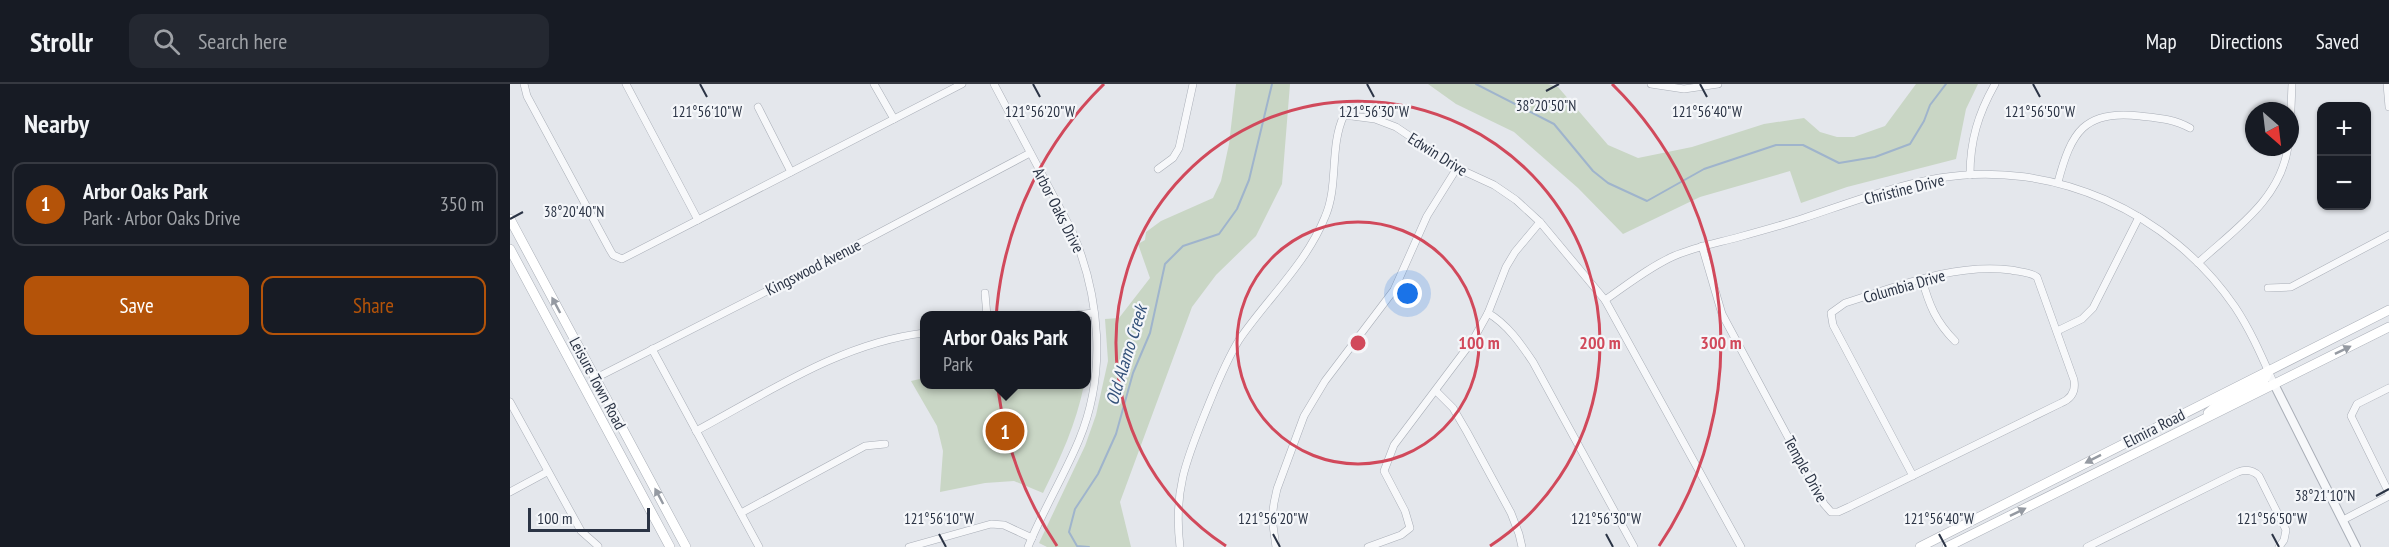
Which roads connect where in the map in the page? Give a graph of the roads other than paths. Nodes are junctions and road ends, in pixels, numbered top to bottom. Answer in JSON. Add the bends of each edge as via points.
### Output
{"nodes":[{"id":1,"x":524,"y":84,"type":"edge"},
{"id":2,"x":626,"y":84,"type":"edge"},
{"id":3,"x":874,"y":84,"type":"edge"},
{"id":4,"x":962,"y":84,"type":"edge"},
{"id":5,"x":994,"y":84,"type":"edge"},
{"id":6,"x":1193,"y":84,"type":"edge"},
{"id":7,"x":1651,"y":84,"type":"edge"},
{"id":8,"x":1718,"y":84,"type":"edge"},
{"id":9,"x":1995,"y":84,"type":"edge"},
{"id":10,"x":2292,"y":84,"type":"edge"},
{"id":11,"x":2387,"y":84,"type":"edge"},
{"id":12,"x":2291,"y":102,"type":"edge"},
{"id":13,"x":758,"y":107,"type":"dead end"},
{"id":14,"x":2389,"y":107,"type":"edge"},
{"id":15,"x":894,"y":119,"type":"junction"},
{"id":16,"x":2190,"y":128,"type":"dead end"},
{"id":17,"x":1030,"y":153,"type":"junction"},
{"id":18,"x":2287,"y":156,"type":"edge"},
{"id":19,"x":1158,"y":168,"type":"dead end"},
{"id":20,"x":1457,"y":168,"type":"junction"},
{"id":21,"x":791,"y":172,"type":"junction"},
{"id":22,"x":1970,"y":175,"type":"junction"},
{"id":23,"x":2058,"y":183,"type":"junction"},
{"id":24,"x":2139,"y":217,"type":"junction"},
{"id":25,"x":510,"y":219,"type":"edge"},
{"id":26,"x":698,"y":220,"type":"junction"},
{"id":27,"x":1540,"y":222,"type":"junction"},
{"id":28,"x":2389,"y":235,"type":"edge"},
{"id":29,"x":1702,"y":246,"type":"junction"},
{"id":30,"x":510,"y":249,"type":"edge"},
{"id":31,"x":2198,"y":263,"type":"junction"},
{"id":32,"x":1922,"y":279,"type":"junction"},
{"id":33,"x":2268,"y":288,"type":"dead end"},
{"id":34,"x":985,"y":293,"type":"dead end"},
{"id":35,"x":1605,"y":300,"type":"junction"},
{"id":36,"x":543,"y":309,"type":"junction"},
{"id":37,"x":2389,"y":310,"type":"edge"},
{"id":38,"x":987,"y":311,"type":"edge"},
{"id":39,"x":1091,"y":313,"type":"edge"},
{"id":40,"x":1094,"y":313,"type":"junction"},
{"id":41,"x":1488,"y":313,"type":"junction"},
{"id":42,"x":2389,"y":327,"type":"edge"},
{"id":43,"x":2057,"y":331,"type":"junction"},
{"id":44,"x":2345,"y":332,"type":"junction"},
{"id":45,"x":920,"y":334,"type":"edge"},
{"id":46,"x":1955,"y":341,"type":"dead end"},
{"id":47,"x":652,"y":349,"type":"junction"},
{"id":48,"x":2268,"y":371,"type":"junction"},
{"id":49,"x":596,"y":378,"type":"junction"},
{"id":50,"x":2274,"y":384,"type":"junction"},
{"id":51,"x":2389,"y":388,"type":"edge"},
{"id":52,"x":1436,"y":391,"type":"junction"},
{"id":53,"x":2073,"y":394,"type":"joint"},
{"id":54,"x":510,"y":402,"type":"edge"},
{"id":55,"x":2194,"y":424,"type":"junction"},
{"id":56,"x":696,"y":431,"type":"junction"},
{"id":57,"x":885,"y":444,"type":"dead end"},
{"id":58,"x":548,"y":472,"type":"junction"},
{"id":59,"x":1913,"y":476,"type":"junction"},
{"id":60,"x":510,"y":492,"type":"edge"},
{"id":61,"x":2389,"y":495,"type":"edge"},
{"id":62,"x":741,"y":513,"type":"junction"},
{"id":63,"x":2343,"y":520,"type":"junction"},
{"id":64,"x":1032,"y":538,"type":"junction"},
{"id":65,"x":598,"y":546,"type":"edge"},
{"id":66,"x":669,"y":546,"type":"edge"},
{"id":67,"x":686,"y":547,"type":"edge"},
{"id":68,"x":759,"y":547,"type":"edge"},
{"id":69,"x":909,"y":547,"type":"edge"},
{"id":70,"x":1028,"y":547,"type":"edge"},
{"id":71,"x":1180,"y":547,"type":"edge"},
{"id":72,"x":1276,"y":547,"type":"edge"},
{"id":73,"x":1368,"y":547,"type":"edge"},
{"id":74,"x":1522,"y":547,"type":"edge"},
{"id":75,"x":1634,"y":547,"type":"edge"},
{"id":76,"x":1741,"y":547,"type":"edge"},
{"id":77,"x":1920,"y":547,"type":"edge"},
{"id":78,"x":1947,"y":547,"type":"edge"},
{"id":79,"x":2088,"y":547,"type":"edge"},
{"id":80,"x":2279,"y":547,"type":"edge"},
{"id":81,"x":2356,"y":547,"type":"edge"}],
"edges":[{"from":1,"to":26,"type":"street","via":[[610,250],[618,257],[627,258]]},
{"from":2,"to":26,"type":"street"},
{"from":3,"to":15,"type":"street"},
{"from":4,"to":15,"type":"street"},
{"from":5,"to":17,"type":"street","name":"Arbor Oaks Drive"},
{"from":6,"to":19,"type":"street","via":[[1179,148],[1173,158]]},
{"from":7,"to":8,"type":"street","via":[[1684,89]]},
{"from":9,"to":22,"type":"street","via":[[1975,126]]},
{"from":10,"to":12,"type":"street"},
{"from":11,"to":14,"type":"street"},
{"from":13,"to":21,"type":"street"},
{"from":15,"to":21,"type":"street"},
{"from":16,"to":23,"type":"street","via":[[2175,120],[2123,114],[2101,117],[2084,127],[2070,143]]},
{"from":17,"to":40,"type":"street","name":"Arbor Oaks Drive","via":[[1082,254]]},
{"from":17,"to":47,"type":"street","name":"Kingswood Avenue"},
{"from":18,"to":31,"type":"street","via":[[2277,183],[2257,209]]},
{"from":20,"to":27,"type":"street","name":"Edwin Drive","via":[[1494,185]]},
{"from":20,"to":71,"type":"street","name":"Edwin Drive","via":[[1396,127],[1375,118],[1344,115],[1336,138],[1326,216],[1311,246],[1224,365],[1184,466],[1178,505]]},
{"from":20,"to":72,"type":"street","via":[[1427,216],[1394,290],[1324,381],[1304,416],[1274,502]]},
{"from":21,"to":26,"type":"street"},
{"from":22,"to":23,"type":"street","name":"Christine Drive","via":[[2037,177]]},
{"from":22,"to":29,"type":"street","name":"Christine Drive","via":[[1911,184]]},
{"from":23,"to":24,"type":"street","name":"Christine Drive","via":[[2090,192]]},
{"from":24,"to":31,"type":"street","name":"Christine Drive"},
{"from":24,"to":43,"type":"street","via":[[2093,308],[2082,319]]},
{"from":49,"to":25,"type":"main road","name":"Leisure Town Road","one_way":true},
{"from":27,"to":35,"type":"street","name":"Edwin Drive"},
{"from":27,"to":41,"type":"street","via":[[1506,267]]},
{"from":28,"to":33,"type":"street","via":[[2291,287]]},
{"from":29,"to":35,"type":"street","name":"Christine Drive","via":[[1664,261]]},
{"from":29,"to":59,"type":"street","name":"Temple Drive","via":[[1722,314],[1831,512]]},
{"from":30,"to":36,"type":"main road","name":"Leisure Town Road"},
{"from":31,"to":48,"type":"street","name":"Christine Drive","via":[[2234,305]]},
{"from":32,"to":43,"type":"street","name":"Columbia Drive","via":[[1970,269],[2030,273],[2041,283]]},
{"from":32,"to":46,"type":"street","via":[[1935,317]]},
{"from":32,"to":59,"type":"street","name":"Columbia Drive","via":[[1845,303],[1831,313],[1833,325]]},
{"from":34,"to":38,"type":"street"},
{"from":35,"to":76,"type":"street","name":"Edwin Drive"},
{"from":36,"to":49,"type":"main road","via":[[579,366]]},
{"from":36,"to":66,"type":"main road","name":"Leisure Town Road"},
{"from":37,"to":44,"type":"main road","name":"Elmira Road"},
{"from":39,"to":40,"type":"street"},
{"from":40,"to":64,"type":"street","name":"Arbor Oaks Drive","via":[[1095,384],[1088,416]]},
{"from":41,"to":52,"type":"street"},
{"from":41,"to":75,"type":"street","via":[[1513,335],[1533,362]]},
{"from":50,"to":42,"type":"main road","name":"Elmira Road","one_way":true},
{"from":43,"to":53,"type":"street","name":"Columbia Drive","via":[[2074,380]]},
{"from":44,"to":48,"type":"main road","name":"Elmira Road"},
{"from":44,"to":50,"type":"main road","via":[[2280,372]]},
{"from":45,"to":56,"type":"street","via":[[880,341],[837,356]]},
{"from":47,"to":49,"type":"street","name":"Kingswood Avenue"},
{"from":47,"to":56,"type":"street"},
{"from":48,"to":50,"type":"street","name":"Christine Drive"},
{"from":48,"to":55,"type":"main road","via":[[2264,381],[2217,405]]},
{"from":48,"to":77,"type":"main road","name":"Elmira Road","one_way":true},
{"from":67,"to":49,"type":"main road","name":"Leisure Town Road","one_way":true},
{"from":50,"to":55,"type":"main road","name":"Elmira Road"},
{"from":50,"to":63,"type":"street","name":"Christine Drive"},
{"from":51,"to":61,"type":"street","via":[[2357,404],[2351,416]]},
{"from":52,"to":73,"type":"street","via":[[1394,445],[1384,471],[1410,528]]},
{"from":52,"to":74,"type":"street","via":[[1453,408],[1467,432],[1511,513]]},
{"from":53,"to":59,"type":"street","name":"Temple Drive"},
{"from":54,"to":58,"type":"street"},
{"from":78,"to":55,"type":"main road","name":"Elmira Road","one_way":true},
{"from":56,"to":62,"type":"street"},
{"from":57,"to":62,"type":"street","via":[[865,446]]},
{"from":58,"to":60,"type":"street"},
{"from":58,"to":65,"type":"street","via":[[581,531]]},
{"from":61,"to":63,"type":"street"},
{"from":62,"to":68,"type":"street"},
{"from":63,"to":81,"type":"street","name":"Christine Drive"},
{"from":64,"to":69,"type":"street","via":[[1004,525],[991,525]]},
{"from":64,"to":70,"type":"street","name":"Arbor Oaks Drive"},
{"from":79,"to":80,"type":"street","via":[[2246,470],[2259,476],[2285,528],[2285,538]]}]}
